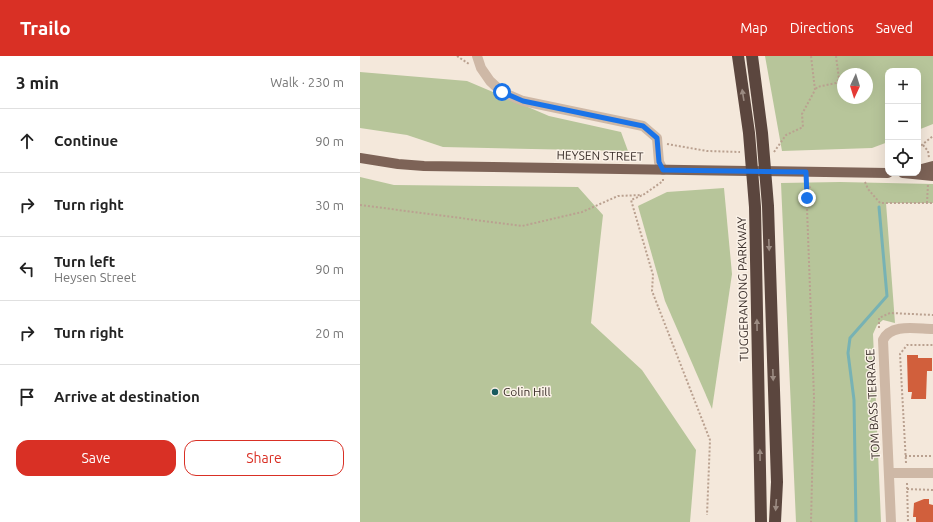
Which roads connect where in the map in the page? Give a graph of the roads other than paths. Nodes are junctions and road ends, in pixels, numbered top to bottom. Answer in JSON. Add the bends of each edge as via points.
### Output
{"nodes":[{"id":1,"x":477,"y":56,"type":"edge"},
{"id":2,"x":738,"y":56,"type":"edge"},
{"id":3,"x":752,"y":56,"type":"edge"},
{"id":4,"x":360,"y":158,"type":"edge"},
{"id":5,"x":933,"y":166,"type":"edge"},
{"id":6,"x":921,"y":169,"type":"edge"},
{"id":7,"x":663,"y":170,"type":"junction"},
{"id":8,"x":885,"y":173,"type":"edge"},
{"id":9,"x":921,"y":175,"type":"edge"},
{"id":10,"x":933,"y":176,"type":"edge"},
{"id":11,"x":933,"y":329,"type":"edge"},
{"id":12,"x":889,"y":473,"type":"junction"},
{"id":13,"x":933,"y":473,"type":"edge"},
{"id":14,"x":761,"y":522,"type":"edge"},
{"id":15,"x":775,"y":522,"type":"edge"},
{"id":16,"x":891,"y":522,"type":"edge"}],
"edges":[{"from":1,"to":7,"type":"street","via":[[490,81],[502,92],[523,101],[643,126],[657,138],[659,162]]},
{"from":14,"to":2,"type":"highway","name":"TUGGERANONG PARKWAY","one_way":true,"via":[[755,207],[749,133]]},
{"from":3,"to":15,"type":"highway","one_way":true,"via":[[768,206],[778,482]]},
{"from":4,"to":7,"type":"main road","name":"HEYSEN STREET","via":[[424,166]]},
{"from":5,"to":6,"type":"main road"},
{"from":7,"to":8,"type":"main road","name":"HEYSEN STREET","via":[[806,177],[862,172]]},
{"from":9,"to":10,"type":"main road"},
{"from":11,"to":12,"type":"street","name":"TOM BASS TERRACE","via":[[896,329],[886,334],[883,340]]},
{"from":12,"to":13,"type":"street"},
{"from":12,"to":16,"type":"street","name":"TOM BASS TERRACE"}]}
